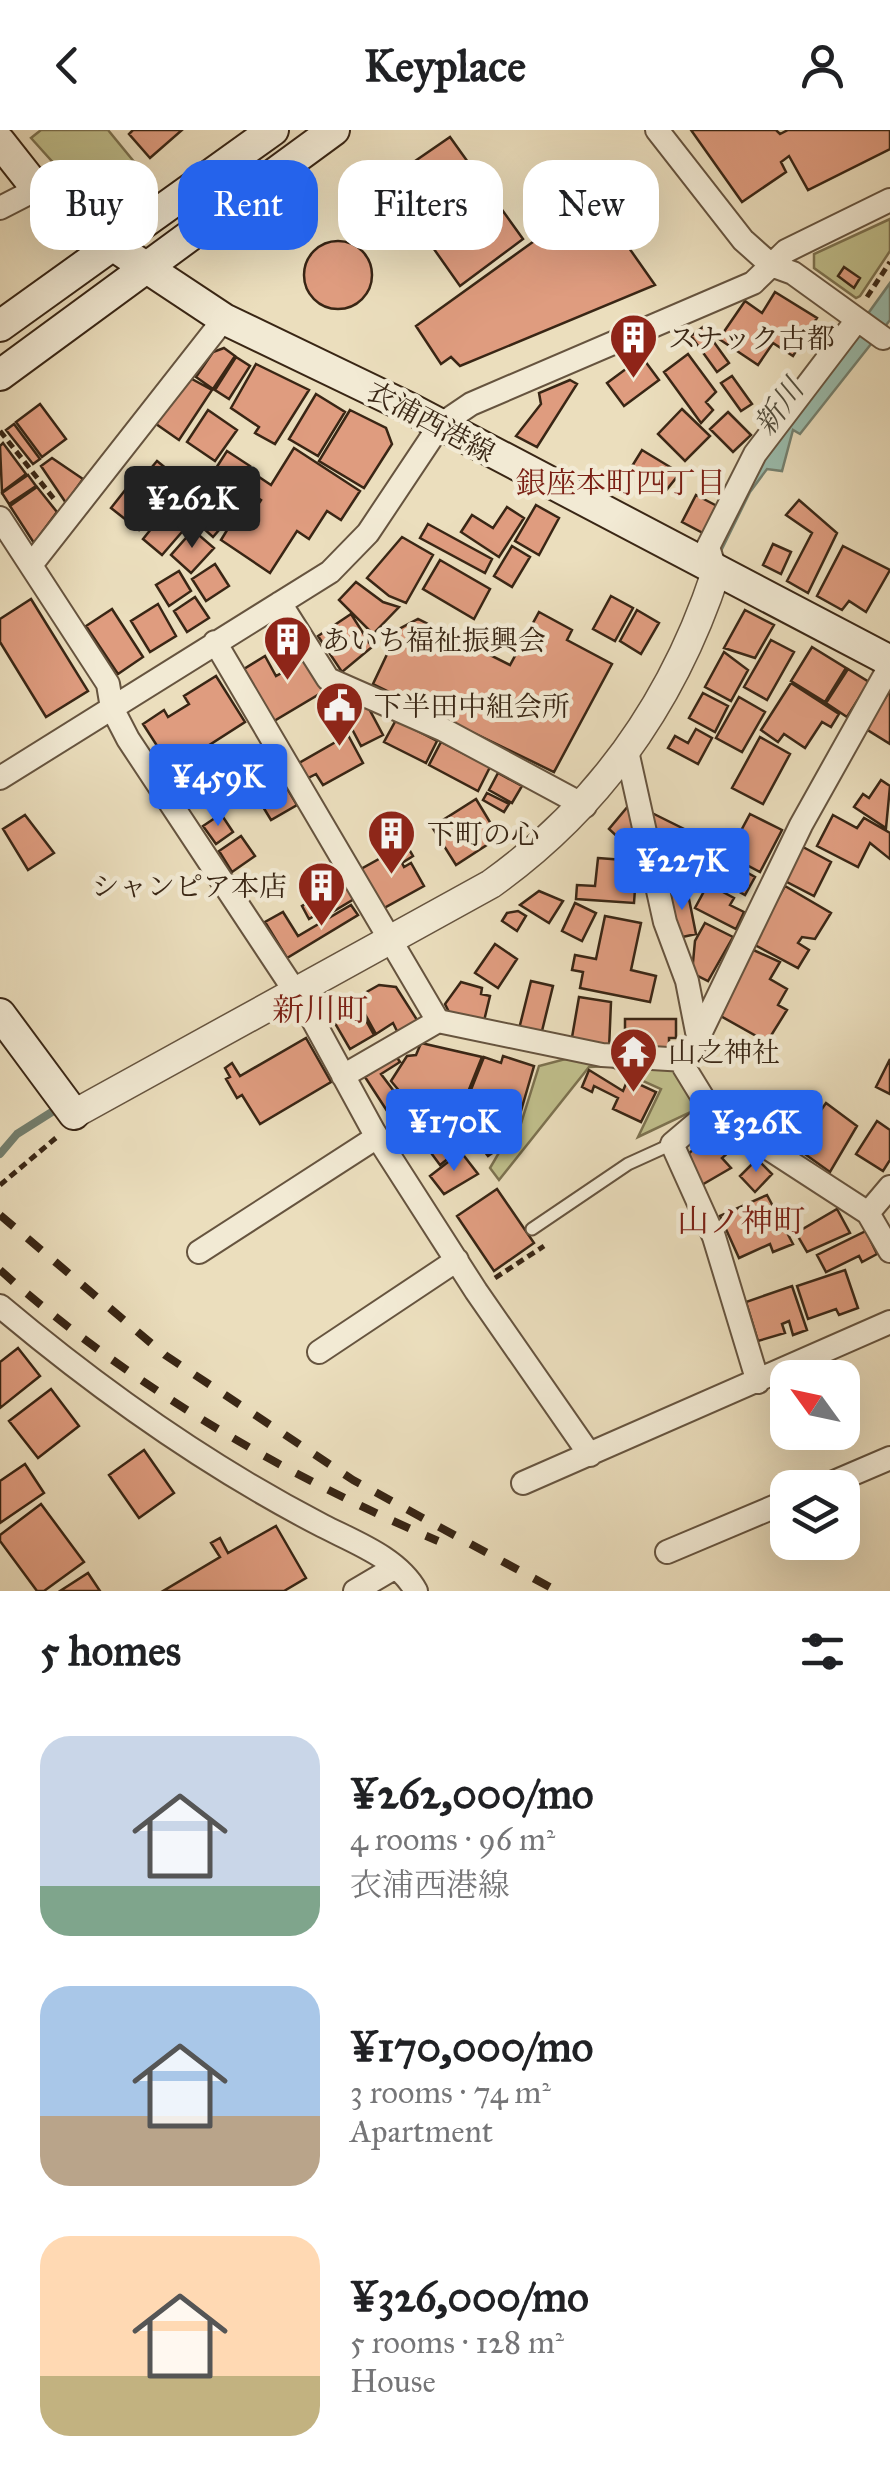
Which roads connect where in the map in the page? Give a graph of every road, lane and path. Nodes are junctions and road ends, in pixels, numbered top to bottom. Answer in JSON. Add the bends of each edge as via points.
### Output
{"nodes":[{"id":1,"x":272,"y":130,"type":"edge"},
{"id":2,"x":334,"y":130,"type":"edge"},
{"id":3,"x":657,"y":130,"type":"edge"},
{"id":4,"x":0,"y":142,"type":"edge"},
{"id":5,"x":30,"y":179,"type":"edge"},
{"id":6,"x":30,"y":192,"type":"edge"},
{"id":7,"x":890,"y":200,"type":"edge"},
{"id":8,"x":0,"y":208,"type":"edge"},
{"id":9,"x":158,"y":211,"type":"edge"},
{"id":10,"x":103,"y":250,"type":"edge"},
{"id":11,"x":122,"y":250,"type":"edge"},
{"id":12,"x":890,"y":262,"type":"edge"},
{"id":13,"x":771,"y":265,"type":"junction"},
{"id":14,"x":145,"y":267,"type":"junction"},
{"id":15,"x":224,"y":319,"type":"junction"},
{"id":16,"x":858,"y":320,"type":"junction"},
{"id":17,"x":0,"y":326,"type":"edge"},
{"id":18,"x":886,"y":341,"type":"edge"},
{"id":19,"x":0,"y":374,"type":"edge"},
{"id":20,"x":440,"y":425,"type":"junction"},
{"id":21,"x":0,"y":431,"type":"edge"},
{"id":22,"x":69,"y":517,"type":"junction"},
{"id":23,"x":0,"y":518,"type":"edge"},
{"id":24,"x":32,"y":565,"type":"junction"},
{"id":25,"x":716,"y":572,"type":"junction"},
{"id":26,"x":280,"y":603,"type":"junction"},
{"id":27,"x":215,"y":642,"type":"junction"},
{"id":28,"x":890,"y":664,"type":"edge"},
{"id":29,"x":112,"y":708,"type":"junction"},
{"id":30,"x":627,"y":751,"type":"junction"},
{"id":31,"x":0,"y":778,"type":"edge"},
{"id":32,"x":585,"y":806,"type":"junction"},
{"id":33,"x":392,"y":940,"type":"junction"},
{"id":34,"x":296,"y":992,"type":"junction"},
{"id":35,"x":0,"y":1014,"type":"edge"},
{"id":36,"x":438,"y":1022,"type":"junction"},
{"id":37,"x":698,"y":1032,"type":"junction"},
{"id":38,"x":685,"y":1060,"type":"junction"},
{"id":39,"x":343,"y":1076,"type":"junction"},
{"id":40,"x":710,"y":1111,"type":"junction"},
{"id":41,"x":74,"y":1114,"type":"junction"},
{"id":42,"x":377,"y":1137,"type":"junction"},
{"id":43,"x":672,"y":1144,"type":"junction"},
{"id":44,"x":0,"y":1185,"type":"edge"},
{"id":45,"x":890,"y":1187,"type":"edge"},
{"id":46,"x":868,"y":1213,"type":"junction"},
{"id":47,"x":532,"y":1229,"type":"joint"},
{"id":48,"x":890,"y":1251,"type":"edge"},
{"id":49,"x":200,"y":1252,"type":"dead end"},
{"id":50,"x":456,"y":1260,"type":"junction"},
{"id":51,"x":476,"y":1291,"type":"junction"},
{"id":52,"x":0,"y":1306,"type":"edge"},
{"id":53,"x":890,"y":1322,"type":"edge"},
{"id":54,"x":319,"y":1352,"type":"dead end"},
{"id":55,"x":758,"y":1382,"type":"junction"},
{"id":56,"x":590,"y":1455,"type":"junction"},
{"id":57,"x":890,"y":1458,"type":"edge"},
{"id":58,"x":860,"y":1471,"type":"edge"},
{"id":59,"x":523,"y":1483,"type":"dead end"},
{"id":60,"x":770,"y":1509,"type":"edge"},
{"id":61,"x":668,"y":1552,"type":"dead end"},
{"id":62,"x":394,"y":1568,"type":"junction"},
{"id":63,"x":355,"y":1591,"type":"edge"},
{"id":64,"x":416,"y":1591,"type":"edge"}],
"edges":[{"from":1,"to":9,"type":"main road"},
{"from":2,"to":14,"type":"main road"},
{"from":3,"to":13,"type":"street","via":[[703,194]]},
{"from":4,"to":5,"type":"main road","name":"衣浦西港線"},
{"from":6,"to":8,"type":"street"},
{"from":7,"to":13,"type":"street","via":[[786,250]]},
{"from":10,"to":17,"type":"main road"},
{"from":11,"to":14,"type":"main road","name":"衣浦西港線"},
{"from":12,"to":16,"type":"path"},
{"from":13,"to":16,"type":"street"},
{"from":13,"to":20,"type":"street","via":[[753,283],[471,404]]},
{"from":14,"to":15,"type":"main road","name":"衣浦西港線"},
{"from":14,"to":19,"type":"main road"},
{"from":15,"to":20,"type":"main road","name":"衣浦西港線"},
{"from":15,"to":22,"type":"street"},
{"from":16,"to":18,"type":"street"},
{"from":16,"to":25,"type":"street","via":[[738,484],[708,547]]},
{"from":20,"to":25,"type":"main road","name":"衣浦西港線"},
{"from":20,"to":26,"type":"street","via":[[368,533],[330,572]]},
{"from":21,"to":22,"type":"path"},
{"from":22,"to":24,"type":"street"},
{"from":23,"to":24,"type":"street"},
{"from":24,"to":29,"type":"street","via":[[108,684]]},
{"from":25,"to":28,"type":"main road","name":"衣浦西港線"},
{"from":25,"to":30,"type":"street","via":[[699,623]]},
{"from":26,"to":27,"type":"street"},
{"from":26,"to":32,"type":"street","via":[[328,679],[444,730]]},
{"from":27,"to":29,"type":"street"},
{"from":27,"to":33,"type":"street"},
{"from":28,"to":37,"type":"street"},
{"from":29,"to":31,"type":"street"},
{"from":29,"to":34,"type":"street"},
{"from":30,"to":32,"type":"street"},
{"from":30,"to":37,"type":"street","via":[[665,922]]},
{"from":32,"to":33,"type":"street","via":[[491,884]]},
{"from":33,"to":34,"type":"street"},
{"from":33,"to":36,"type":"street"},
{"from":34,"to":39,"type":"street"},
{"from":34,"to":41,"type":"street"},
{"from":35,"to":41,"type":"main road"},
{"from":36,"to":38,"type":"street","via":[[602,1056]]},
{"from":36,"to":39,"type":"street"},
{"from":37,"to":38,"type":"street"},
{"from":38,"to":40,"type":"street"},
{"from":39,"to":42,"type":"street"},
{"from":40,"to":43,"type":"street"},
{"from":40,"to":46,"type":"street"},
{"from":41,"to":44,"type":"path","via":[[46,1149]]},
{"from":42,"to":49,"type":"street"},
{"from":42,"to":50,"type":"street"},
{"from":43,"to":47,"type":"lane","via":[[628,1164]]},
{"from":43,"to":55,"type":"street","via":[[714,1237]]},
{"from":45,"to":46,"type":"street"},
{"from":46,"to":48,"type":"street"},
{"from":47,"to":51,"type":"path","via":[[544,1246]]},
{"from":50,"to":51,"type":"street"},
{"from":50,"to":54,"type":"street"},
{"from":51,"to":56,"type":"street"},
{"from":52,"to":62,"type":"street","via":[[156,1430]]},
{"from":53,"to":55,"type":"street"},
{"from":55,"to":56,"type":"street"},
{"from":56,"to":59,"type":"street"},
{"from":57,"to":58,"type":"street"},
{"from":60,"to":61,"type":"street"},
{"from":62,"to":63,"type":"street"},
{"from":62,"to":64,"type":"street"}]}
